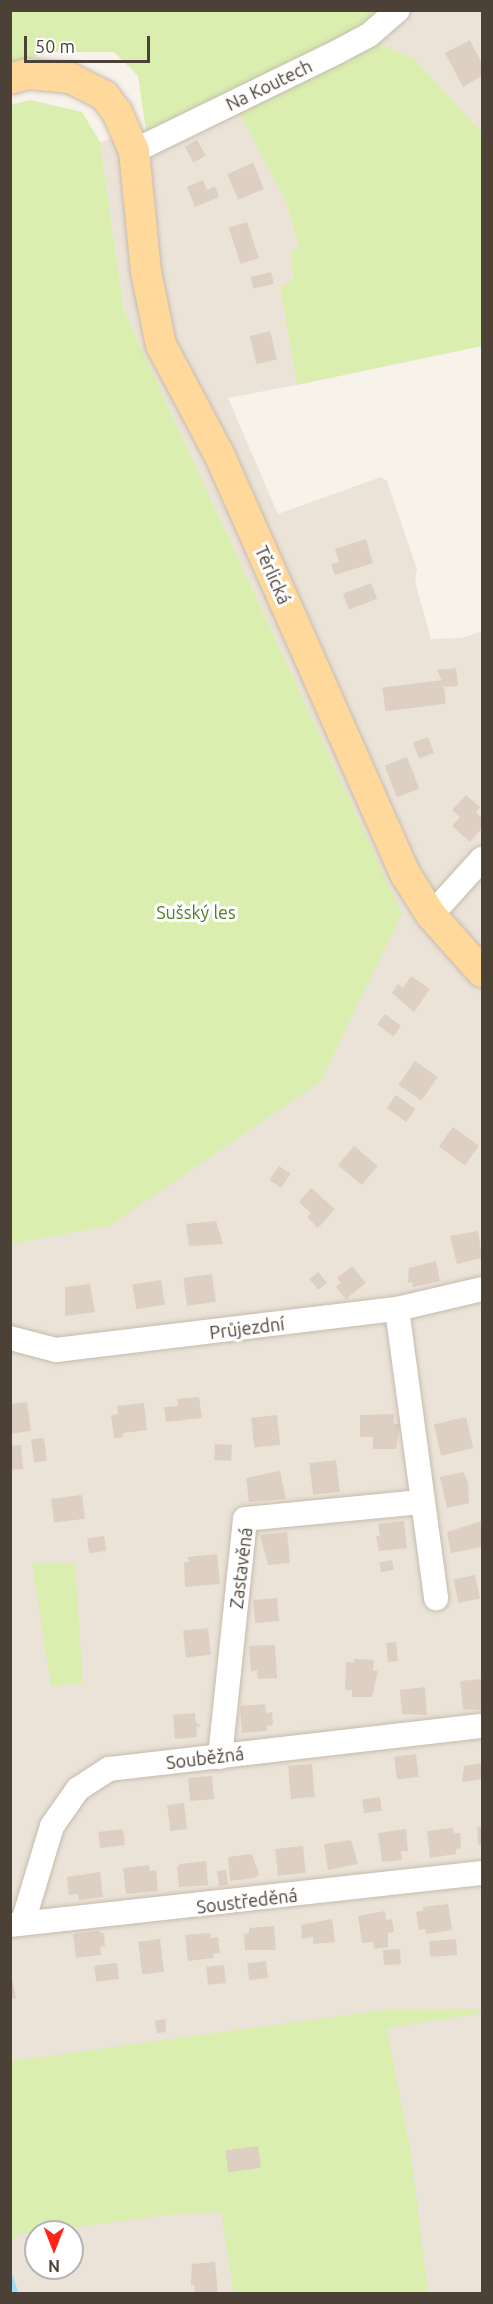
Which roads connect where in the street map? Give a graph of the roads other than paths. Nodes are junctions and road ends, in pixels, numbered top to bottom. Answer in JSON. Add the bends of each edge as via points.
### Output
{"nodes":[{"id":1,"x":398,"y":10,"type":"edge"},
{"id":2,"x":10,"y":79,"type":"edge"},
{"id":3,"x":134,"y":151,"type":"junction"},
{"id":4,"x":483,"y":859,"type":"edge"},
{"id":5,"x":430,"y":915,"type":"junction"},
{"id":6,"x":483,"y":972,"type":"edge"},
{"id":7,"x":483,"y":1289,"type":"edge"},
{"id":8,"x":398,"y":1309,"type":"junction"},
{"id":9,"x":10,"y":1338,"type":"edge"},
{"id":10,"x":422,"y":1502,"type":"junction"},
{"id":11,"x":436,"y":1598,"type":"dead end"},
{"id":12,"x":483,"y":1726,"type":"edge"},
{"id":13,"x":220,"y":1757,"type":"junction"},
{"id":14,"x":483,"y":1873,"type":"edge"},
{"id":15,"x":17,"y":1924,"type":"edge"}],
"edges":[{"from":1,"to":3,"type":"street","name":"Na Koutech","via":[[369,35]]},
{"from":2,"to":3,"type":"main road","name":"Těrlická","via":[[46,75],[89,85],[117,112]]},
{"from":3,"to":5,"type":"main road","name":"Těrlická","via":[[147,283],[161,345],[219,454],[406,875]]},
{"from":4,"to":5,"type":"street"},
{"from":5,"to":6,"type":"main road","name":"Těrlická"},
{"from":7,"to":8,"type":"street","name":"Průjezdní"},
{"from":8,"to":9,"type":"street","name":"Průjezdní","via":[[56,1350]]},
{"from":8,"to":10,"type":"street"},
{"from":10,"to":11,"type":"street"},
{"from":10,"to":13,"type":"street","name":"Zastavěná","via":[[245,1519]]},
{"from":12,"to":13,"type":"street","name":"Souběžná"},
{"from":13,"to":15,"type":"street","name":"Souběžná","via":[[109,1770],[78,1789],[52,1826]]},
{"from":14,"to":15,"type":"street","name":"Soustředěná"}]}
